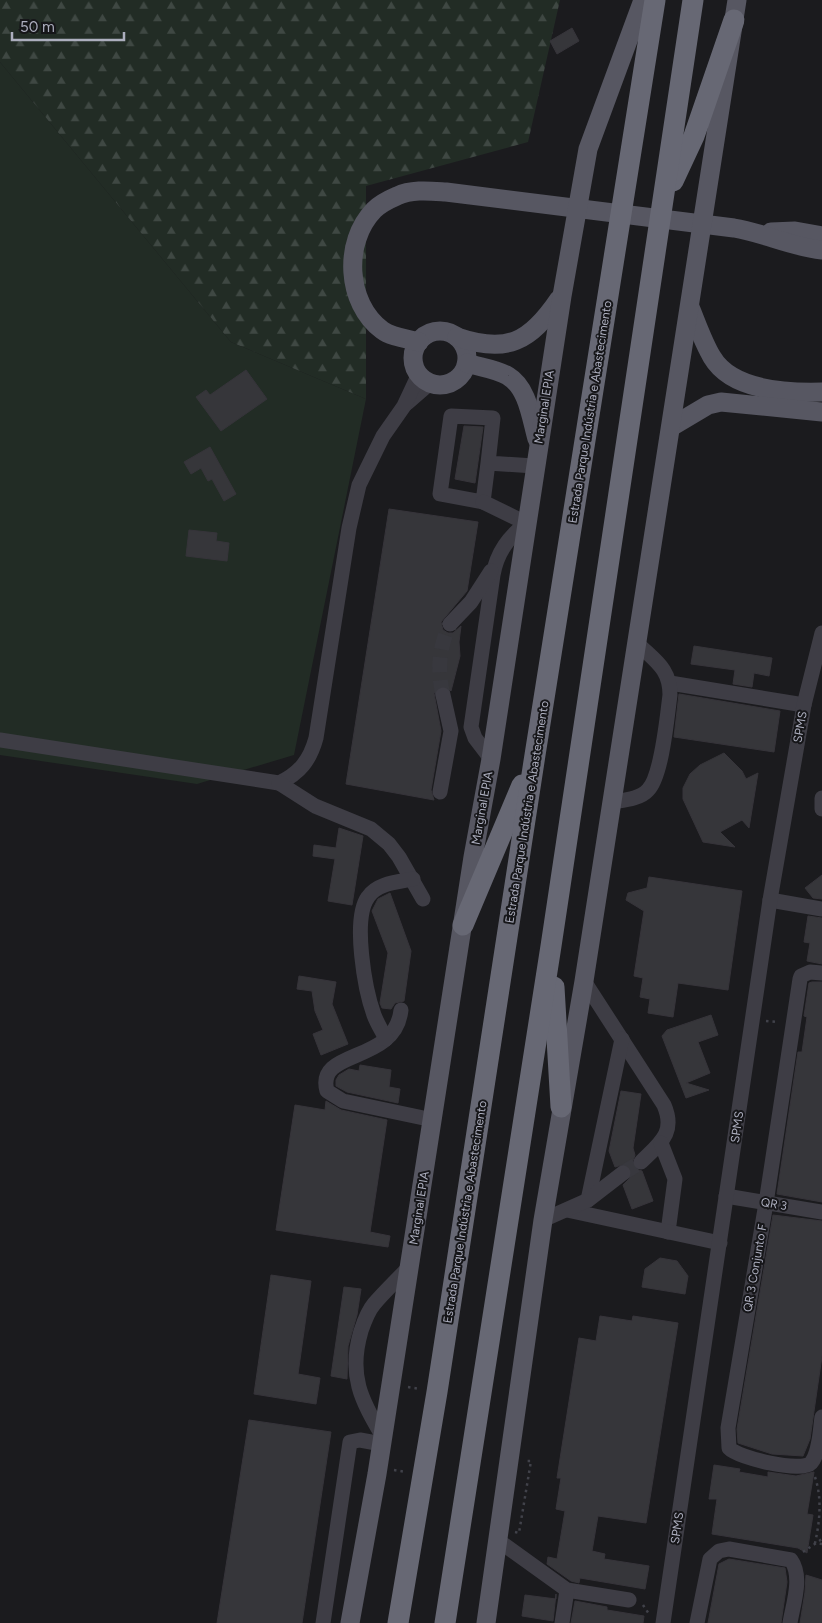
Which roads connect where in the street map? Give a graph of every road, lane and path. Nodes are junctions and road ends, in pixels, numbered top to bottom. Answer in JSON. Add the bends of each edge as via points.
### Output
{"nodes":[{"id":1,"x":643,"y":0,"type":"edge"},
{"id":2,"x":655,"y":0,"type":"edge"},
{"id":3,"x":693,"y":0,"type":"edge"},
{"id":4,"x":736,"y":10,"type":"edge"},
{"id":5,"x":663,"y":201,"type":"junction"},
{"id":6,"x":821,"y":246,"type":"edge"},
{"id":7,"x":562,"y":296,"type":"junction"},
{"id":8,"x":690,"y":307,"type":"junction"},
{"id":9,"x":457,"y":337,"type":"junction"},
{"id":10,"x":419,"y":342,"type":"junction"},
{"id":11,"x":467,"y":362,"type":"junction"},
{"id":12,"x":424,"y":379,"type":"junction"},
{"id":13,"x":822,"y":392,"type":"edge"},
{"id":14,"x":822,"y":412,"type":"edge"},
{"id":15,"x":671,"y":428,"type":"junction"},
{"id":16,"x":538,"y":445,"type":"junction"},
{"id":17,"x":488,"y":463,"type":"junction"},
{"id":18,"x":534,"y":466,"type":"junction"},
{"id":19,"x":483,"y":502,"type":"junction"},
{"id":20,"x":526,"y":523,"type":"junction"},
{"id":21,"x":495,"y":563,"type":"junction"},
{"id":22,"x":450,"y":624,"type":"tunnel mouth"},
{"id":23,"x":822,"y":633,"type":"edge"},
{"id":24,"x":637,"y":644,"type":"junction"},
{"id":25,"x":670,"y":683,"type":"junction"},
{"id":26,"x":443,"y":695,"type":"tunnel mouth"},
{"id":27,"x":804,"y":705,"type":"junction"},
{"id":28,"x":450,"y":726,"type":"junction"},
{"id":29,"x":472,"y":733,"type":"junction"},
{"id":30,"x":0,"y":740,"type":"edge"},
{"id":31,"x":535,"y":755,"type":"junction"},
{"id":32,"x":491,"y":759,"type":"junction"},
{"id":33,"x":279,"y":783,"type":"junction"},
{"id":34,"x":440,"y":792,"type":"dead end"},
{"id":35,"x":822,"y":798,"type":"edge"},
{"id":36,"x":612,"y":802,"type":"junction"},
{"id":37,"x":822,"y":808,"type":"edge"},
{"id":38,"x":413,"y":879,"type":"junction"},
{"id":39,"x":423,"y":898,"type":"dead end"},
{"id":40,"x":770,"y":900,"type":"junction"},
{"id":41,"x":822,"y":909,"type":"edge"},
{"id":42,"x":463,"y":925,"type":"junction"},
{"id":43,"x":551,"y":946,"type":"junction"},
{"id":44,"x":822,"y":973,"type":"edge"},
{"id":45,"x":584,"y":981,"type":"junction"},
{"id":46,"x":401,"y":1010,"type":"dead end"},
{"id":47,"x":752,"y":1019,"type":"junction"},
{"id":48,"x":793,"y":1024,"type":"junction"},
{"id":49,"x":386,"y":1039,"type":"junction"},
{"id":50,"x":622,"y":1040,"type":"junction"},
{"id":51,"x":561,"y":1107,"type":"junction"},
{"id":52,"x":433,"y":1120,"type":"junction"},
{"id":53,"x":661,"y":1143,"type":"junction"},
{"id":54,"x":641,"y":1162,"type":"tunnel mouth"},
{"id":55,"x":623,"y":1173,"type":"tunnel mouth"},
{"id":56,"x":726,"y":1196,"type":"junction"},
{"id":57,"x":588,"y":1200,"type":"junction"},
{"id":58,"x":766,"y":1202,"type":"junction"},
{"id":59,"x":567,"y":1210,"type":"junction"},
{"id":60,"x":822,"y":1212,"type":"edge"},
{"id":61,"x":542,"y":1220,"type":"junction"},
{"id":62,"x":668,"y":1232,"type":"junction"},
{"id":63,"x":720,"y":1242,"type":"junction"},
{"id":64,"x":409,"y":1267,"type":"junction"},
{"id":65,"x":822,"y":1417,"type":"edge"},
{"id":66,"x":382,"y":1440,"type":"junction"},
{"id":67,"x":524,"y":1470,"type":"dead end"},
{"id":68,"x":521,"y":1488,"type":"dead end"},
{"id":69,"x":822,"y":1489,"type":"edge"},
{"id":70,"x":518,"y":1515,"type":"dead end"},
{"id":71,"x":523,"y":1519,"type":"dead end"},
{"id":72,"x":822,"y":1539,"type":"edge"},
{"id":73,"x":499,"y":1541,"type":"junction"},
{"id":74,"x":815,"y":1543,"type":"junction"},
{"id":75,"x":822,"y":1544,"type":"edge"},
{"id":76,"x":791,"y":1560,"type":"junction"},
{"id":77,"x":567,"y":1590,"type":"junction"},
{"id":78,"x":629,"y":1600,"type":"dead end"},
{"id":79,"x":323,"y":1623,"type":"edge"},
{"id":80,"x":350,"y":1623,"type":"edge"},
{"id":81,"x":398,"y":1623,"type":"edge"},
{"id":82,"x":445,"y":1623,"type":"edge"},
{"id":83,"x":486,"y":1623,"type":"edge"},
{"id":84,"x":562,"y":1623,"type":"edge"},
{"id":85,"x":663,"y":1623,"type":"edge"},
{"id":86,"x":697,"y":1623,"type":"edge"},
{"id":87,"x":790,"y":1623,"type":"edge"}],
"edges":[{"from":1,"to":7,"type":"main road","name":"Marginal EPIA","via":[[588,149]]},
{"from":2,"to":31,"type":"highway","name":"Estrada Parque Indústria e Abastecimento"},
{"from":3,"to":5,"type":"highway"},
{"from":4,"to":5,"type":"highway","via":[[694,136]]},
{"from":4,"to":8,"type":"main road"},
{"from":5,"to":43,"type":"highway"},
{"from":6,"to":10,"type":"main road","via":[[792,244],[760,232],[734,228],[417,190],[398,195],[374,209],[353,248],[355,291],[366,314],[383,332]]},
{"from":7,"to":9,"type":"main road","via":[[538,327],[504,345],[478,344]]},
{"from":7,"to":16,"type":"main road","name":"Marginal EPIA"},
{"from":8,"to":13,"type":"main road","via":[[712,358],[730,377],[747,385],[802,393]]},
{"from":8,"to":15,"type":"main road"},
{"from":9,"to":10,"type":"main road","via":[[447,332],[436,332]]},
{"from":9,"to":11,"type":"main road","via":[[463,344]]},
{"from":10,"to":12,"type":"main road","via":[[414,352],[414,364]]},
{"from":11,"to":12,"type":"main road","via":[[454,382],[442,385]]},
{"from":11,"to":16,"type":"main road","via":[[508,376],[520,388]]},
{"from":12,"to":33,"type":"street","via":[[383,436],[357,491],[312,753],[294,776]]},
{"from":14,"to":15,"type":"main road","via":[[721,402],[708,405]]},
{"from":15,"to":24,"type":"main road"},
{"from":16,"to":18,"type":"main road","name":"Marginal EPIA"},
{"from":17,"to":18,"type":"street"},
{"from":17,"to":19,"type":"street"},
{"from":17,"to":19,"type":"street","via":[[493,418],[451,416],[440,494]]},
{"from":18,"to":20,"type":"main road","name":"Marginal EPIA"},
{"from":19,"to":20,"type":"street"},
{"from":20,"to":21,"type":"street","via":[[510,536]]},
{"from":20,"to":32,"type":"main road","name":"Marginal EPIA"},
{"from":21,"to":22,"type":"street","via":[[471,602]]},
{"from":21,"to":29,"type":"street"},
{"from":23,"to":27,"type":"street","name":"SPMS"},
{"from":24,"to":25,"type":"street","via":[[665,670]]},
{"from":24,"to":36,"type":"main road"},
{"from":25,"to":27,"type":"street"},
{"from":25,"to":36,"type":"street","via":[[656,779],[648,791],[638,797]]},
{"from":26,"to":28,"type":"street"},
{"from":27,"to":40,"type":"street","name":"SPMS"},
{"from":28,"to":29,"type":"street"},
{"from":28,"to":34,"type":"street"},
{"from":29,"to":32,"type":"street"},
{"from":30,"to":33,"type":"street"},
{"from":31,"to":42,"type":"highway"},
{"from":31,"to":81,"type":"highway","name":"Estrada Parque Indústria e Abastecimento","via":[[437,1392]]},
{"from":32,"to":42,"type":"main road","name":"Marginal EPIA"},
{"from":33,"to":38,"type":"street","via":[[315,806],[372,829],[389,844]]},
{"from":35,"to":37,"type":"street"},
{"from":36,"to":45,"type":"main road"},
{"from":38,"to":39,"type":"street"},
{"from":38,"to":49,"type":"street","via":[[384,885],[373,891],[363,907],[361,927],[367,989],[374,1016]]},
{"from":40,"to":41,"type":"street"},
{"from":40,"to":47,"type":"street","name":"SPMS"},
{"from":42,"to":52,"type":"main road","name":"Marginal EPIA"},
{"from":43,"to":51,"type":"highway"},
{"from":43,"to":82,"type":"highway"},
{"from":44,"to":48,"type":"street","name":"QR 3 Conjunto F","via":[[810,972],[801,976]]},
{"from":45,"to":50,"type":"street"},
{"from":45,"to":51,"type":"main road"},
{"from":46,"to":49,"type":"street","via":[[396,1029]]},
{"from":47,"to":48,"type":"path"},
{"from":47,"to":56,"type":"street","name":"SPMS"},
{"from":48,"to":58,"type":"street","name":"QR 3 Conjunto F"},
{"from":49,"to":52,"type":"street","via":[[362,1054],[334,1064],[326,1075],[327,1091],[343,1101]]},
{"from":50,"to":53,"type":"street","via":[[668,1114],[669,1125]]},
{"from":50,"to":57,"type":"street"},
{"from":51,"to":61,"type":"main road"},
{"from":52,"to":64,"type":"main road","name":"Marginal EPIA"},
{"from":53,"to":54,"type":"street"},
{"from":53,"to":62,"type":"street","via":[[675,1179]]},
{"from":55,"to":57,"type":"street"},
{"from":56,"to":58,"type":"street","name":"QR 3"},
{"from":56,"to":63,"type":"street","name":"SPMS"},
{"from":57,"to":59,"type":"street"},
{"from":58,"to":60,"type":"street","name":"QR 3"},
{"from":58,"to":65,"type":"street","name":"QR 3 Conjunto F","via":[[728,1428],[729,1448],[739,1455],[802,1467],[812,1462],[816,1453]]},
{"from":59,"to":61,"type":"street"},
{"from":59,"to":62,"type":"street"},
{"from":61,"to":73,"type":"main road"},
{"from":62,"to":63,"type":"street"},
{"from":63,"to":85,"type":"street","name":"SPMS"},
{"from":64,"to":66,"type":"main road","name":"Marginal EPIA"},
{"from":64,"to":66,"type":"street","via":[[373,1305],[358,1343],[355,1370],[358,1387]]},
{"from":66,"to":79,"type":"street","via":[[350,1442]]},
{"from":66,"to":80,"type":"main road","name":"Marginal EPIA"},
{"from":67,"to":71,"type":"path","via":[[525,1461],[532,1461]]},
{"from":68,"to":70,"type":"path"},
{"from":69,"to":74,"type":"path"},
{"from":72,"to":74,"type":"path"},
{"from":73,"to":77,"type":"street"},
{"from":73,"to":83,"type":"main road"},
{"from":74,"to":75,"type":"path"},
{"from":74,"to":76,"type":"path"},
{"from":76,"to":86,"type":"street","via":[[729,1549],[714,1554],[707,1569]]},
{"from":76,"to":87,"type":"street","via":[[797,1578]]},
{"from":77,"to":78,"type":"street"},
{"from":77,"to":84,"type":"street"}]}
